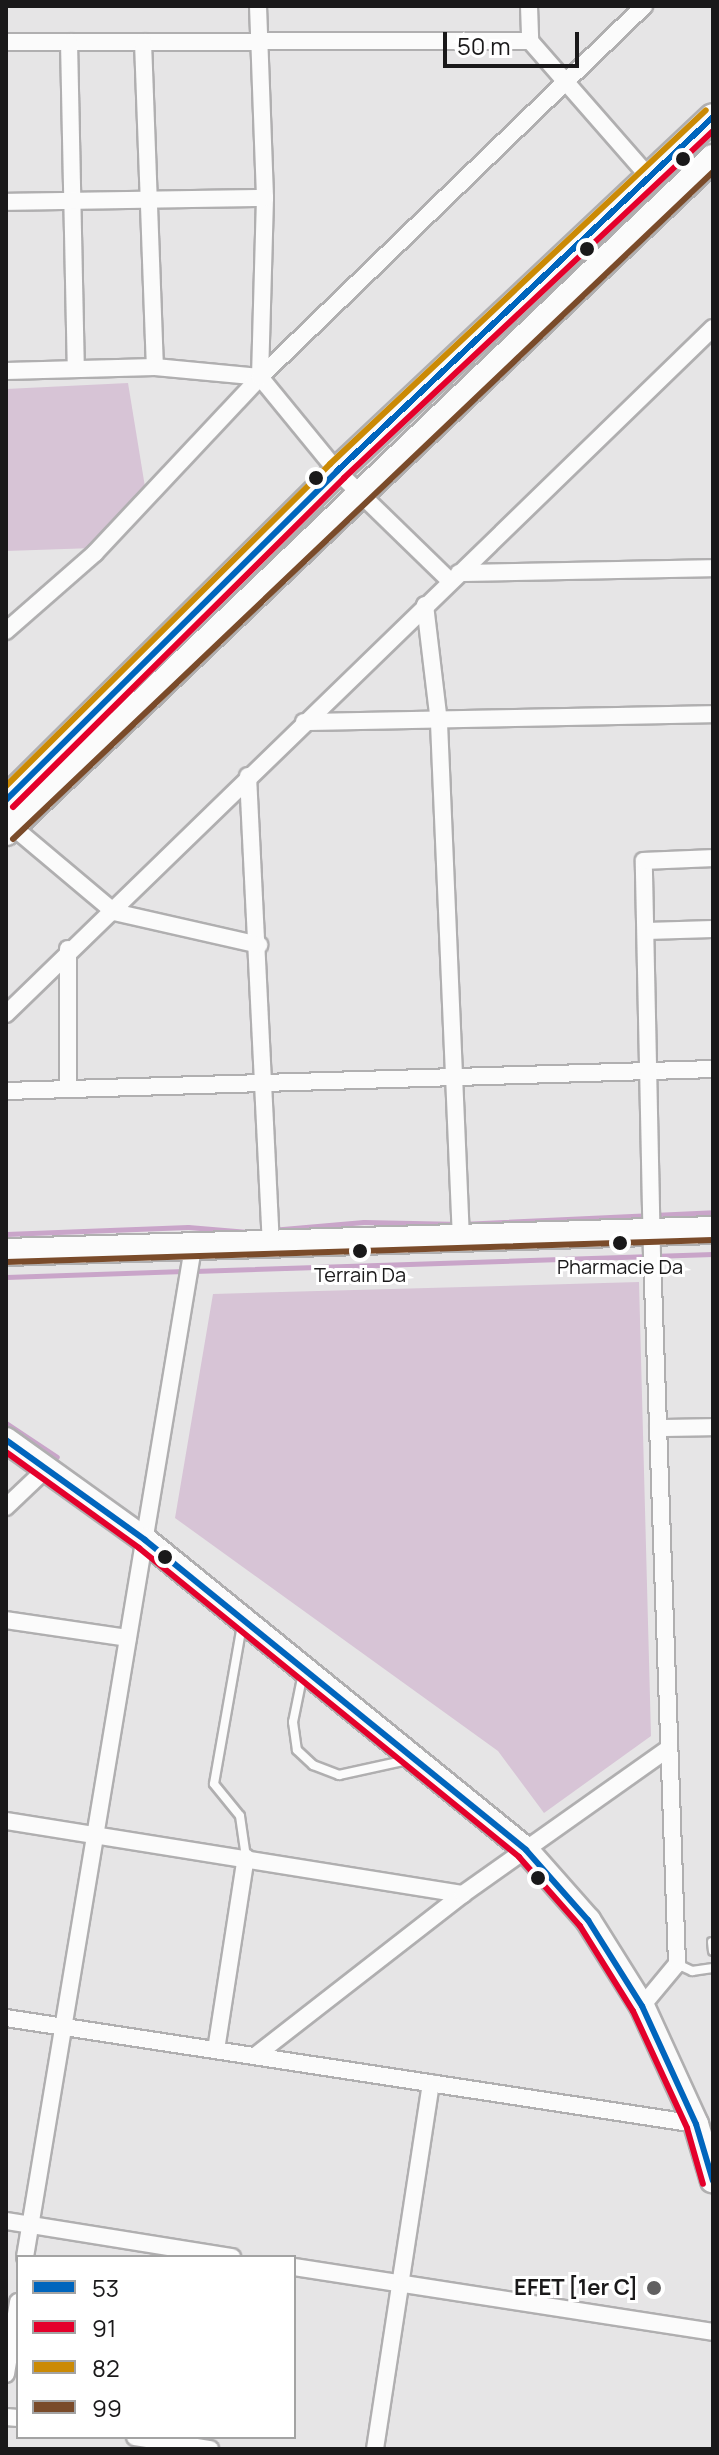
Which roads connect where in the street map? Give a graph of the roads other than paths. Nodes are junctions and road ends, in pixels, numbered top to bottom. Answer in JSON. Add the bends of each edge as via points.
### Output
{"nodes":[{"id":1,"x":258,"y":6,"type":"edge"},
{"id":2,"x":529,"y":6,"type":"edge"},
{"id":3,"x":644,"y":6,"type":"edge"},
{"id":4,"x":530,"y":41,"type":"junction"},
{"id":5,"x":6,"y":42,"type":"edge"},
{"id":6,"x":69,"y":42,"type":"junction"},
{"id":7,"x":143,"y":42,"type":"junction"},
{"id":8,"x":260,"y":42,"type":"junction"},
{"id":9,"x":564,"y":82,"type":"junction"},
{"id":10,"x":713,"y":117,"type":"edge"},
{"id":11,"x":713,"y":158,"type":"edge"},
{"id":12,"x":650,"y":178,"type":"junction"},
{"id":13,"x":265,"y":198,"type":"junction"},
{"id":14,"x":6,"y":202,"type":"edge"},
{"id":15,"x":148,"y":202,"type":"junction"},
{"id":16,"x":74,"y":204,"type":"junction"},
{"id":17,"x":713,"y":328,"type":"edge"},
{"id":18,"x":155,"y":367,"type":"junction"},
{"id":19,"x":76,"y":369,"type":"junction"},
{"id":20,"x":6,"y":371,"type":"edge"},
{"id":21,"x":260,"y":377,"type":"junction"},
{"id":22,"x":337,"y":471,"type":"junction"},
{"id":23,"x":361,"y":493,"type":"junction"},
{"id":24,"x":713,"y":568,"type":"edge"},
{"id":25,"x":454,"y":577,"type":"junction"},
{"id":26,"x":425,"y":605,"type":"junction"},
{"id":27,"x":6,"y":631,"type":"edge"},
{"id":28,"x":713,"y":714,"type":"edge"},
{"id":29,"x":304,"y":722,"type":"junction"},
{"id":30,"x":439,"y":723,"type":"junction"},
{"id":31,"x":248,"y":776,"type":"junction"},
{"id":32,"x":6,"y":800,"type":"edge"},
{"id":33,"x":8,"y":827,"type":"edge"},
{"id":34,"x":713,"y":858,"type":"edge"},
{"id":35,"x":114,"y":912,"type":"junction"},
{"id":36,"x":713,"y":929,"type":"edge"},
{"id":37,"x":646,"y":931,"type":"junction"},
{"id":38,"x":259,"y":945,"type":"junction"},
{"id":39,"x":68,"y":949,"type":"junction"},
{"id":40,"x":6,"y":1014,"type":"edge"},
{"id":41,"x":713,"y":1069,"type":"edge"},
{"id":42,"x":649,"y":1071,"type":"junction"},
{"id":43,"x":454,"y":1077,"type":"junction"},
{"id":44,"x":264,"y":1083,"type":"junction"},
{"id":45,"x":68,"y":1088,"type":"junction"},
{"id":46,"x":6,"y":1091,"type":"edge"},
{"id":47,"x":713,"y":1230,"type":"edge"},
{"id":48,"x":651,"y":1233,"type":"junction"},
{"id":49,"x":461,"y":1240,"type":"junction"},
{"id":50,"x":271,"y":1246,"type":"junction"},
{"id":51,"x":193,"y":1248,"type":"junction"},
{"id":52,"x":6,"y":1252,"type":"edge"},
{"id":53,"x":713,"y":1427,"type":"edge"},
{"id":54,"x":658,"y":1428,"type":"junction"},
{"id":55,"x":6,"y":1440,"type":"edge"},
{"id":56,"x":45,"y":1470,"type":"junction"},
{"id":57,"x":6,"y":1507,"type":"edge"},
{"id":58,"x":145,"y":1540,"type":"junction"},
{"id":59,"x":6,"y":1620,"type":"edge"},
{"id":60,"x":243,"y":1620,"type":"junction"},
{"id":61,"x":128,"y":1638,"type":"junction"},
{"id":62,"x":304,"y":1668,"type":"junction"},
{"id":63,"x":669,"y":1748,"type":"junction"},
{"id":64,"x":418,"y":1758,"type":"junction"},
{"id":65,"x":6,"y":1821,"type":"edge"},
{"id":66,"x":96,"y":1834,"type":"junction"},
{"id":67,"x":526,"y":1850,"type":"junction"},
{"id":68,"x":246,"y":1857,"type":"junction"},
{"id":69,"x":463,"y":1894,"type":"junction"},
{"id":70,"x":677,"y":1964,"type":"junction"},
{"id":71,"x":713,"y":1968,"type":"edge"},
{"id":72,"x":642,"y":2006,"type":"junction"},
{"id":73,"x":6,"y":2018,"type":"edge"},
{"id":74,"x":64,"y":2027,"type":"junction"},
{"id":75,"x":216,"y":2050,"type":"junction"},
{"id":76,"x":255,"y":2056,"type":"junction"},
{"id":77,"x":431,"y":2083,"type":"junction"},
{"id":78,"x":696,"y":2124,"type":"junction"},
{"id":79,"x":713,"y":2181,"type":"edge"},
{"id":80,"x":6,"y":2221,"type":"edge"},
{"id":81,"x":31,"y":2225,"type":"junction"},
{"id":82,"x":25,"y":2255,"type":"edge"},
{"id":83,"x":219,"y":2255,"type":"edge"},
{"id":84,"x":296,"y":2267,"type":"edge"},
{"id":85,"x":400,"y":2283,"type":"junction"},
{"id":86,"x":16,"y":2314,"type":"edge"},
{"id":87,"x":713,"y":2332,"type":"edge"},
{"id":88,"x":6,"y":2374,"type":"edge"},
{"id":89,"x":148,"y":2439,"type":"edge"},
{"id":90,"x":210,"y":2449,"type":"edge"},
{"id":91,"x":375,"y":2449,"type":"edge"}],
"edges":[{"from":1,"to":8,"type":"street"},
{"from":2,"to":4,"type":"street"},
{"from":3,"to":9,"type":"street"},
{"from":4,"to":8,"type":"street"},
{"from":4,"to":9,"type":"street"},
{"from":5,"to":6,"type":"street"},
{"from":6,"to":7,"type":"street"},
{"from":6,"to":16,"type":"street"},
{"from":7,"to":8,"type":"street"},
{"from":7,"to":15,"type":"street"},
{"from":8,"to":13,"type":"street"},
{"from":9,"to":12,"type":"street"},
{"from":9,"to":21,"type":"street"},
{"from":10,"to":12,"type":"main road"},
{"from":11,"to":23,"type":"main road"},
{"from":12,"to":22,"type":"main road"},
{"from":13,"to":15,"type":"street"},
{"from":13,"to":21,"type":"street"},
{"from":14,"to":16,"type":"street"},
{"from":15,"to":16,"type":"street"},
{"from":15,"to":18,"type":"street"},
{"from":16,"to":19,"type":"street"},
{"from":17,"to":25,"type":"street"},
{"from":18,"to":19,"type":"street"},
{"from":18,"to":21,"type":"street"},
{"from":19,"to":20,"type":"street"},
{"from":21,"to":22,"type":"street"},
{"from":21,"to":27,"type":"street","via":[[95,553]]},
{"from":22,"to":23,"type":"street"},
{"from":22,"to":32,"type":"main road"},
{"from":23,"to":25,"type":"street"},
{"from":23,"to":33,"type":"main road"},
{"from":24,"to":25,"type":"street"},
{"from":25,"to":26,"type":"street"},
{"from":26,"to":29,"type":"street"},
{"from":26,"to":30,"type":"street"},
{"from":28,"to":30,"type":"street"},
{"from":29,"to":30,"type":"street"},
{"from":29,"to":31,"type":"street"},
{"from":30,"to":43,"type":"street"},
{"from":31,"to":35,"type":"street"},
{"from":31,"to":38,"type":"street"},
{"from":33,"to":35,"type":"street"},
{"from":34,"to":37,"type":"street","via":[[644,861]]},
{"from":35,"to":38,"type":"street"},
{"from":35,"to":39,"type":"street"},
{"from":36,"to":37,"type":"street"},
{"from":37,"to":42,"type":"street"},
{"from":38,"to":44,"type":"street"},
{"from":39,"to":40,"type":"street"},
{"from":39,"to":45,"type":"street"},
{"from":41,"to":42,"type":"street"},
{"from":42,"to":43,"type":"street"},
{"from":42,"to":48,"type":"street"},
{"from":43,"to":44,"type":"street"},
{"from":43,"to":49,"type":"street"},
{"from":44,"to":45,"type":"street"},
{"from":44,"to":50,"type":"street"},
{"from":45,"to":46,"type":"street"},
{"from":47,"to":48,"type":"main road"},
{"from":48,"to":49,"type":"main road"},
{"from":48,"to":54,"type":"street"},
{"from":49,"to":50,"type":"main road"},
{"from":50,"to":51,"type":"main road"},
{"from":51,"to":52,"type":"main road"},
{"from":51,"to":58,"type":"street"},
{"from":53,"to":54,"type":"street"},
{"from":54,"to":63,"type":"street"},
{"from":55,"to":56,"type":"main road"},
{"from":56,"to":57,"type":"street"},
{"from":56,"to":58,"type":"main road"},
{"from":58,"to":60,"type":"main road"},
{"from":58,"to":61,"type":"street"},
{"from":59,"to":61,"type":"street"},
{"from":60,"to":62,"type":"main road"},
{"from":60,"to":68,"type":"lane","via":[[214,1784],[240,1816]]},
{"from":61,"to":66,"type":"street"},
{"from":62,"to":64,"type":"main road"},
{"from":62,"to":64,"type":"lane","via":[[293,1722],[297,1750],[313,1765],[339,1775]]},
{"from":63,"to":67,"type":"street"},
{"from":63,"to":70,"type":"street"},
{"from":64,"to":67,"type":"main road"},
{"from":65,"to":66,"type":"street"},
{"from":66,"to":68,"type":"street"},
{"from":66,"to":74,"type":"street"},
{"from":67,"to":69,"type":"street"},
{"from":67,"to":72,"type":"main road","via":[[588,1920]]},
{"from":68,"to":69,"type":"street"},
{"from":68,"to":75,"type":"street"},
{"from":69,"to":76,"type":"street"},
{"from":70,"to":71,"type":"lane","via":[[692,1971]]},
{"from":70,"to":72,"type":"street"},
{"from":72,"to":78,"type":"main road"},
{"from":73,"to":74,"type":"street"},
{"from":74,"to":75,"type":"street"},
{"from":74,"to":81,"type":"street"},
{"from":75,"to":76,"type":"street"},
{"from":76,"to":77,"type":"street"},
{"from":77,"to":78,"type":"street"},
{"from":77,"to":85,"type":"street"},
{"from":78,"to":79,"type":"main road"},
{"from":80,"to":81,"type":"street"},
{"from":81,"to":82,"type":"street"},
{"from":81,"to":83,"type":"street"},
{"from":84,"to":85,"type":"street"},
{"from":85,"to":87,"type":"street"},
{"from":85,"to":91,"type":"street"},
{"from":86,"to":88,"type":"street"},
{"from":89,"to":90,"type":"street"}]}
